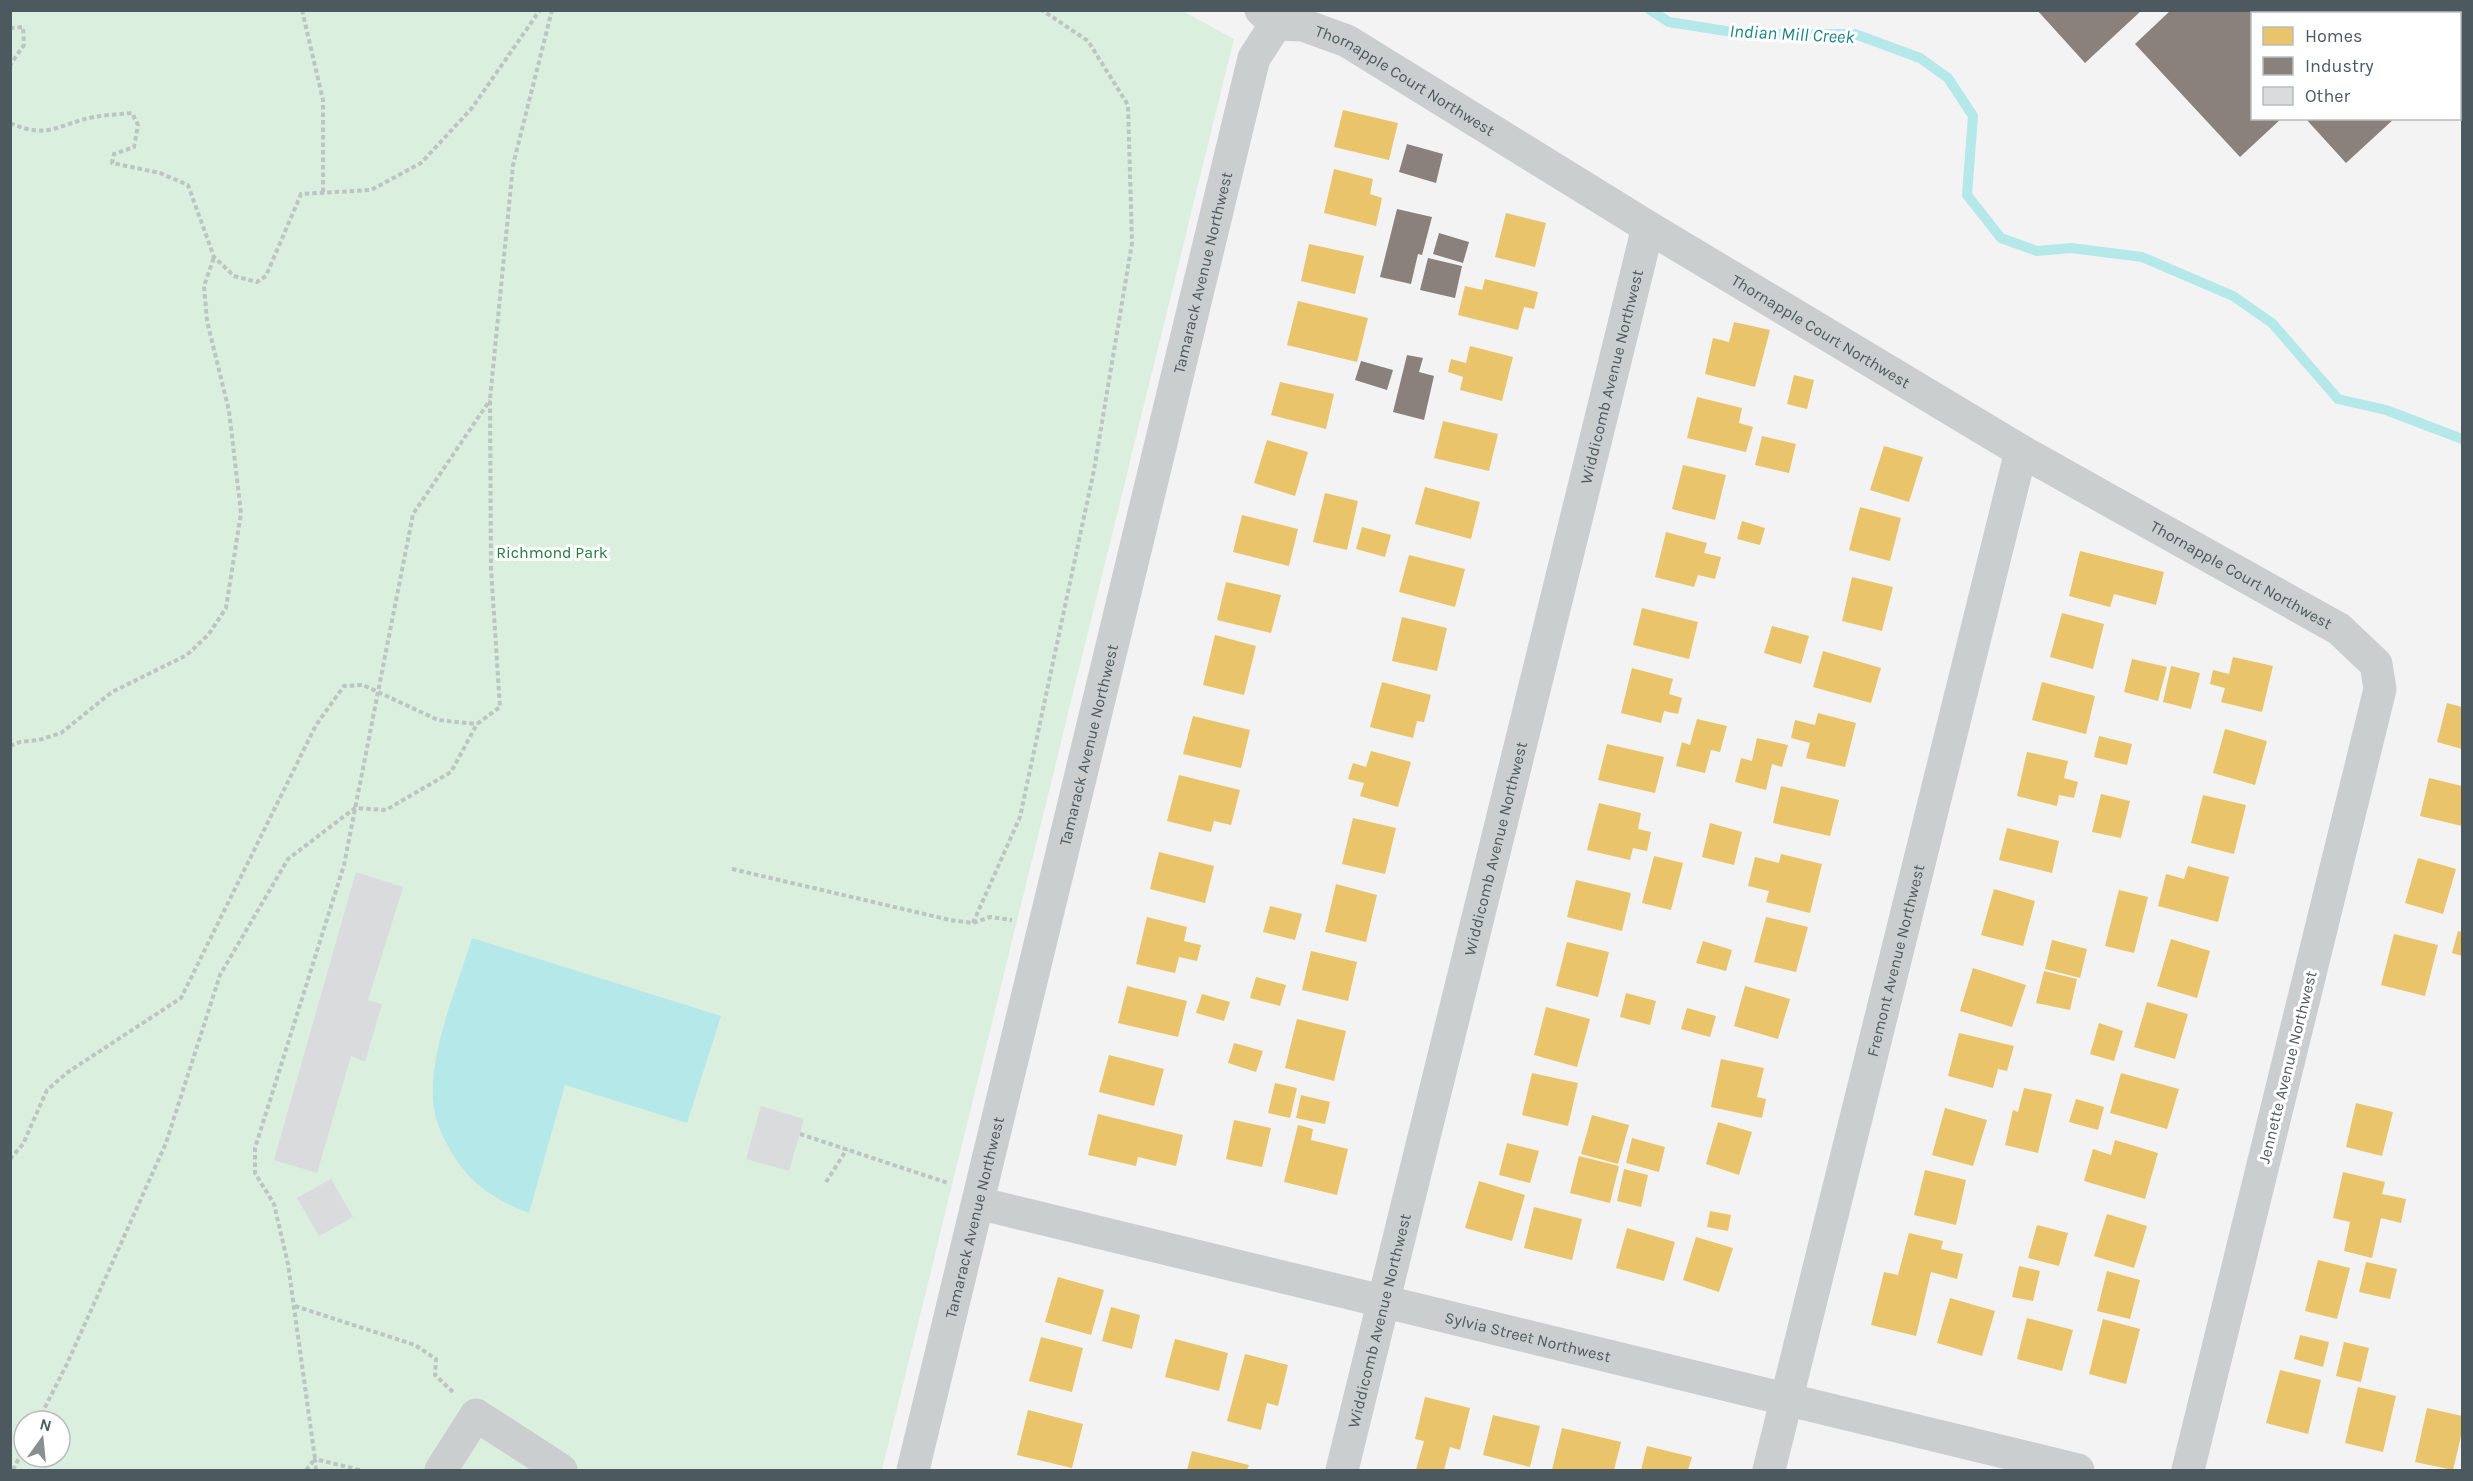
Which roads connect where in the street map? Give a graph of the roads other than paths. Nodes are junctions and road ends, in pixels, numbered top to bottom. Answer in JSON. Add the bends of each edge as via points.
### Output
{"nodes":[{"id":1,"x":1268,"y":17,"type":"edge"},
{"id":2,"x":1648,"y":227,"type":"junction"},
{"id":3,"x":2021,"y":451,"type":"junction"},
{"id":4,"x":2376,"y":664,"type":"joint"},
{"id":5,"x":979,"y":1198,"type":"junction"},
{"id":6,"x":1383,"y":1301,"type":"junction"},
{"id":7,"x":1786,"y":1400,"type":"junction"},
{"id":8,"x":441,"y":1470,"type":"edge"},
{"id":9,"x":561,"y":1470,"type":"edge"},
{"id":10,"x":913,"y":1470,"type":"edge"},
{"id":11,"x":1342,"y":1470,"type":"edge"},
{"id":12,"x":1768,"y":1470,"type":"edge"},
{"id":13,"x":2078,"y":1470,"type":"edge"},
{"id":14,"x":2188,"y":1470,"type":"edge"}],
"edges":[{"from":1,"to":2,"type":"street","name":"Thornapple Court Northwest","via":[[1347,40]]},
{"from":1,"to":5,"type":"street","name":"Tamarack Avenue Northwest","via":[[1254,58]]},
{"from":2,"to":3,"type":"street","name":"Thornapple Court Northwest"},
{"from":2,"to":6,"type":"street","name":"Widdicomb Avenue Northwest"},
{"from":3,"to":4,"type":"street","name":"Thornapple Court Northwest","via":[[2339,629]]},
{"from":3,"to":7,"type":"street","name":"Fremont Avenue Northwest"},
{"from":4,"to":14,"type":"street","name":"Jennette Avenue Northwest","via":[[2380,689]]},
{"from":5,"to":6,"type":"street","name":"Sylvia Street Northwest"},
{"from":5,"to":10,"type":"street","name":"Tamarack Avenue Northwest"},
{"from":6,"to":7,"type":"street","name":"Sylvia Street Northwest"},
{"from":6,"to":11,"type":"street","name":"Widdicomb Avenue Northwest"},
{"from":7,"to":12,"type":"street","name":"Fremont Avenue Northwest"},
{"from":7,"to":13,"type":"street","name":"Sylvia Street Northwest"},
{"from":8,"to":9,"type":"street","via":[[476,1415]]}]}
